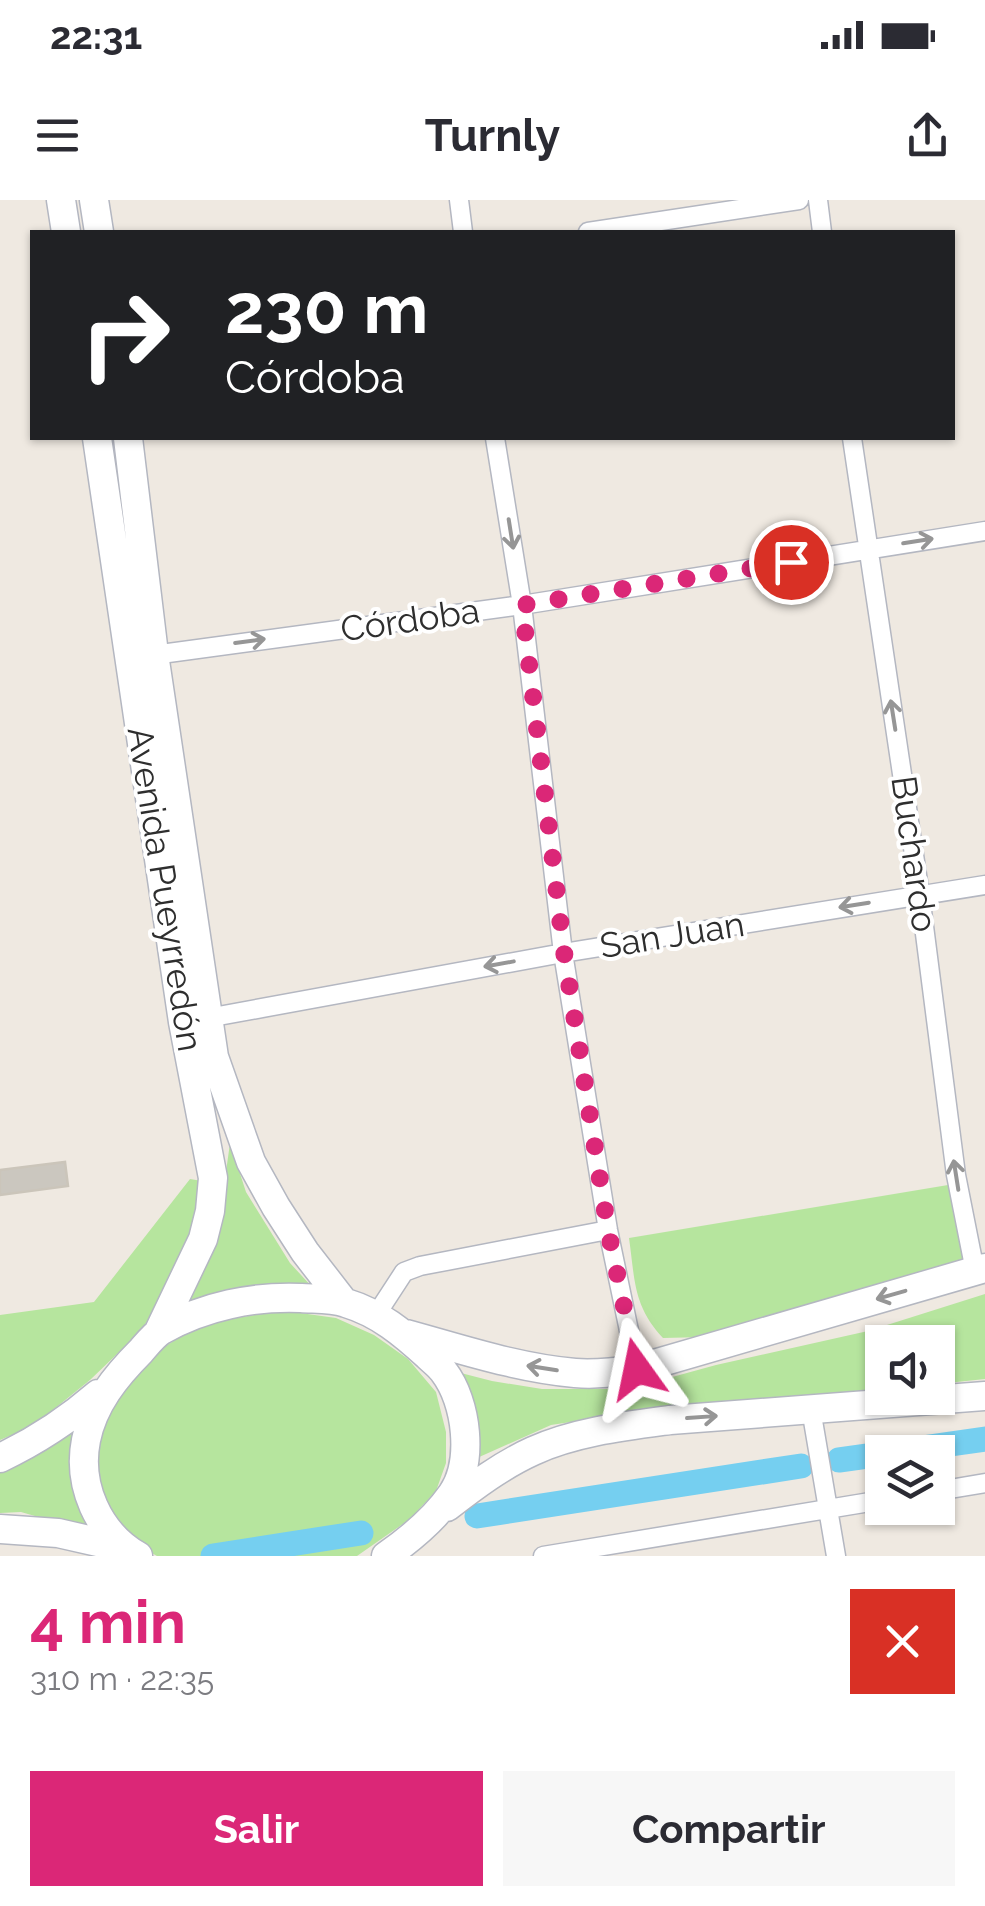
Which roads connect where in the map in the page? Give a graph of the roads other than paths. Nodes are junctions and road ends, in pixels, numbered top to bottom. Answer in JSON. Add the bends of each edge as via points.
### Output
{"nodes":[{"id":1,"x":62,"y":200,"type":"edge"},
{"id":2,"x":94,"y":200,"type":"edge"},
{"id":3,"x":459,"y":200,"type":"edge"},
{"id":4,"x":799,"y":200,"type":"edge"},
{"id":5,"x":818,"y":200,"type":"edge"},
{"id":6,"x":66,"y":230,"type":"edge"},
{"id":7,"x":99,"y":230,"type":"edge"},
{"id":8,"x":463,"y":230,"type":"edge"},
{"id":9,"x":601,"y":230,"type":"edge"},
{"id":10,"x":822,"y":230,"type":"edge"},
{"id":11,"x":97,"y":440,"type":"edge"},
{"id":12,"x":128,"y":440,"type":"edge"},
{"id":13,"x":495,"y":440,"type":"edge"},
{"id":14,"x":852,"y":440,"type":"edge"},
{"id":15,"x":985,"y":530,"type":"edge"},
{"id":16,"x":868,"y":549,"type":"junction"},
{"id":17,"x":522,"y":605,"type":"junction"},
{"id":18,"x":142,"y":656,"type":"junction"},
{"id":19,"x":985,"y":886,"type":"edge"},
{"id":20,"x":920,"y":895,"type":"junction"},
{"id":21,"x":564,"y":952,"type":"junction"},
{"id":22,"x":195,"y":1020,"type":"junction"},
{"id":23,"x":608,"y":1230,"type":"junction"},
{"id":24,"x":980,"y":1270,"type":"edge"},
{"id":25,"x":342,"y":1301,"type":"junction"},
{"id":26,"x":376,"y":1315,"type":"junction"},
{"id":27,"x":160,"y":1331,"type":"junction"},
{"id":28,"x":404,"y":1334,"type":"junction"},
{"id":29,"x":637,"y":1369,"type":"junction"},
{"id":30,"x":114,"y":1379,"type":"junction"},
{"id":31,"x":985,"y":1396,"type":"edge"},
{"id":32,"x":811,"y":1409,"type":"junction"},
{"id":33,"x":0,"y":1458,"type":"edge"},
{"id":34,"x":985,"y":1483,"type":"edge"},
{"id":35,"x":955,"y":1488,"type":"edge"},
{"id":36,"x":865,"y":1503,"type":"edge"},
{"id":37,"x":828,"y":1510,"type":"junction"},
{"id":38,"x":422,"y":1526,"type":"junction"},
{"id":39,"x":0,"y":1529,"type":"edge"},
{"id":40,"x":131,"y":1552,"type":"edge"},
{"id":41,"x":386,"y":1556,"type":"edge"},
{"id":42,"x":543,"y":1556,"type":"edge"},
{"id":43,"x":836,"y":1556,"type":"edge"}],
"edges":[{"from":1,"to":6,"type":"main road"},
{"from":2,"to":7,"type":"main road"},
{"from":3,"to":8,"type":"street"},
{"from":4,"to":9,"type":"street"},
{"from":5,"to":10,"type":"street"},
{"from":11,"to":18,"type":"main road","name":"Avenida Pueyrredón"},
{"from":12,"to":18,"type":"main road","name":"Avenida Pueyrredón"},
{"from":13,"to":17,"type":"street","one_way":true},
{"from":14,"to":16,"type":"street","name":"Buchardo"},
{"from":16,"to":15,"type":"street","name":"Córdoba","one_way":true},
{"from":16,"to":17,"type":"street","name":"Córdoba"},
{"from":20,"to":16,"type":"street","name":"Buchardo","one_way":true},
{"from":18,"to":17,"type":"street","name":"Córdoba","one_way":true},
{"from":17,"to":21,"type":"street"},
{"from":18,"to":22,"type":"main road","name":"Avenida Pueyrredón"},
{"from":19,"to":20,"type":"street","name":"San Juan"},
{"from":20,"to":21,"type":"street","name":"San Juan","one_way":true},
{"from":24,"to":20,"type":"street","name":"Buchardo","one_way":true,"via":[[956,1175]]},
{"from":21,"to":22,"type":"street","name":"San Juan","one_way":true},
{"from":21,"to":23,"type":"street"},
{"from":22,"to":25,"type":"main road","name":"Avenida Pueyrredón","via":[[276,1208]]},
{"from":22,"to":27,"type":"main road","name":"Avenida Pueyrredón","via":[[213,1178],[210,1211]]},
{"from":23,"to":26,"type":"street","via":[[420,1266],[404,1272]]},
{"from":23,"to":29,"type":"street"},
{"from":24,"to":29,"type":"main road","one_way":true},
{"from":25,"to":26,"type":"main road"},
{"from":25,"to":27,"type":"main road","via":[[243,1301]]},
{"from":26,"to":28,"type":"main road"},
{"from":27,"to":30,"type":"main road"},
{"from":29,"to":28,"type":"main road","one_way":true,"via":[[576,1374]]},
{"from":28,"to":38,"type":"main road","via":[[445,1372],[462,1412],[467,1453],[454,1492]]},
{"from":30,"to":33,"type":"main road","via":[[75,1414]]},
{"from":30,"to":40,"type":"main road","via":[[89,1426],[83,1456],[98,1516]]},
{"from":31,"to":32,"type":"main road"},
{"from":32,"to":37,"type":"street"},
{"from":38,"to":32,"type":"main road","one_way":true,"via":[[511,1462],[564,1441],[670,1420]]},
{"from":34,"to":35,"type":"street"},
{"from":36,"to":37,"type":"street"},
{"from":37,"to":42,"type":"street"},
{"from":37,"to":43,"type":"street"},
{"from":38,"to":41,"type":"main road"},
{"from":39,"to":40,"type":"main road","via":[[58,1532]]}]}
